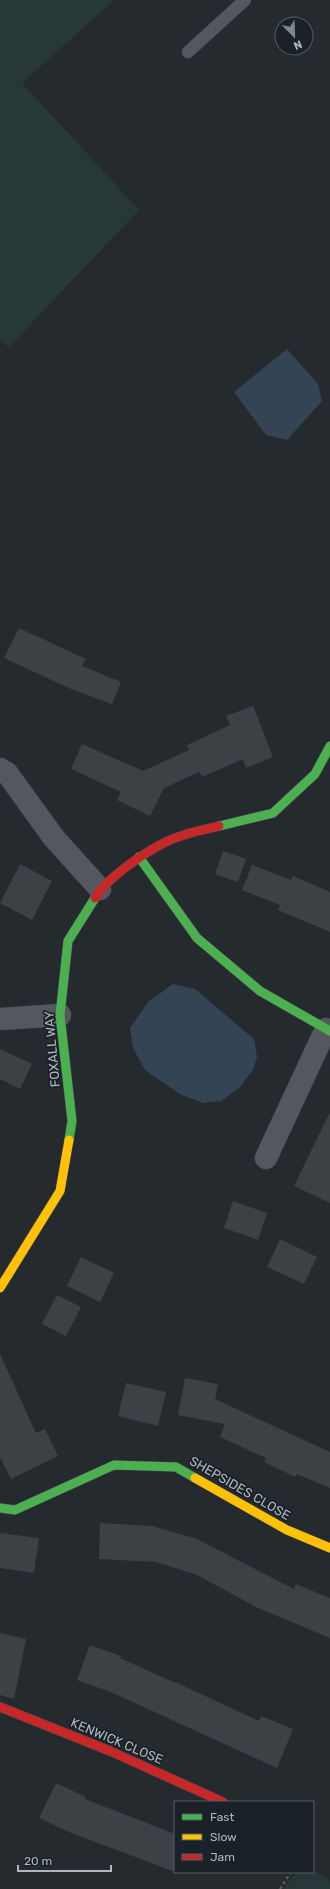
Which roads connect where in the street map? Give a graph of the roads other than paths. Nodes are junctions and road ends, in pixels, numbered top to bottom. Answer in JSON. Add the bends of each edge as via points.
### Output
{"nodes":[{"id":1,"x":245,"y":0,"type":"edge"},
{"id":2,"x":188,"y":52,"type":"dead end"},
{"id":3,"x":330,"y":746,"type":"edge"},
{"id":4,"x":0,"y":769,"type":"edge"},
{"id":5,"x":139,"y":858,"type":"junction"},
{"id":6,"x":100,"y":889,"type":"junction"},
{"id":7,"x":60,"y":1015,"type":"junction"},
{"id":8,"x":0,"y":1019,"type":"edge"},
{"id":9,"x":328,"y":1030,"type":"edge"},
{"id":10,"x":266,"y":1158,"type":"dead end"},
{"id":11,"x":0,"y":1288,"type":"edge"},
{"id":12,"x":0,"y":1508,"type":"edge"},
{"id":13,"x":330,"y":1548,"type":"edge"},
{"id":14,"x":0,"y":1707,"type":"edge"},
{"id":15,"x":221,"y":1801,"type":"edge"}],
"edges":[{"from":1,"to":2,"type":"lane"},
{"from":3,"to":5,"type":"street","name":"FOXALL WAY","via":[[315,774],[273,813],[182,835]]},
{"from":4,"to":6,"type":"street","via":[[7,774],[54,838]]},
{"from":5,"to":6,"type":"street","name":"FOXALL WAY"},
{"from":5,"to":9,"type":"street","via":[[197,938],[260,991]]},
{"from":6,"to":7,"type":"street","name":"FOXALL WAY","via":[[68,940]]},
{"from":7,"to":8,"type":"street"},
{"from":7,"to":11,"type":"street","name":"FOXALL WAY","via":[[72,1121],[60,1191]]},
{"from":9,"to":10,"type":"street"},
{"from":12,"to":13,"type":"street","name":"SHEPSIDES CLOSE","via":[[15,1510],[114,1465],[176,1467],[287,1530]]},
{"from":14,"to":15,"type":"street","name":"KENWICK CLOSE","via":[[110,1751]]}]}
